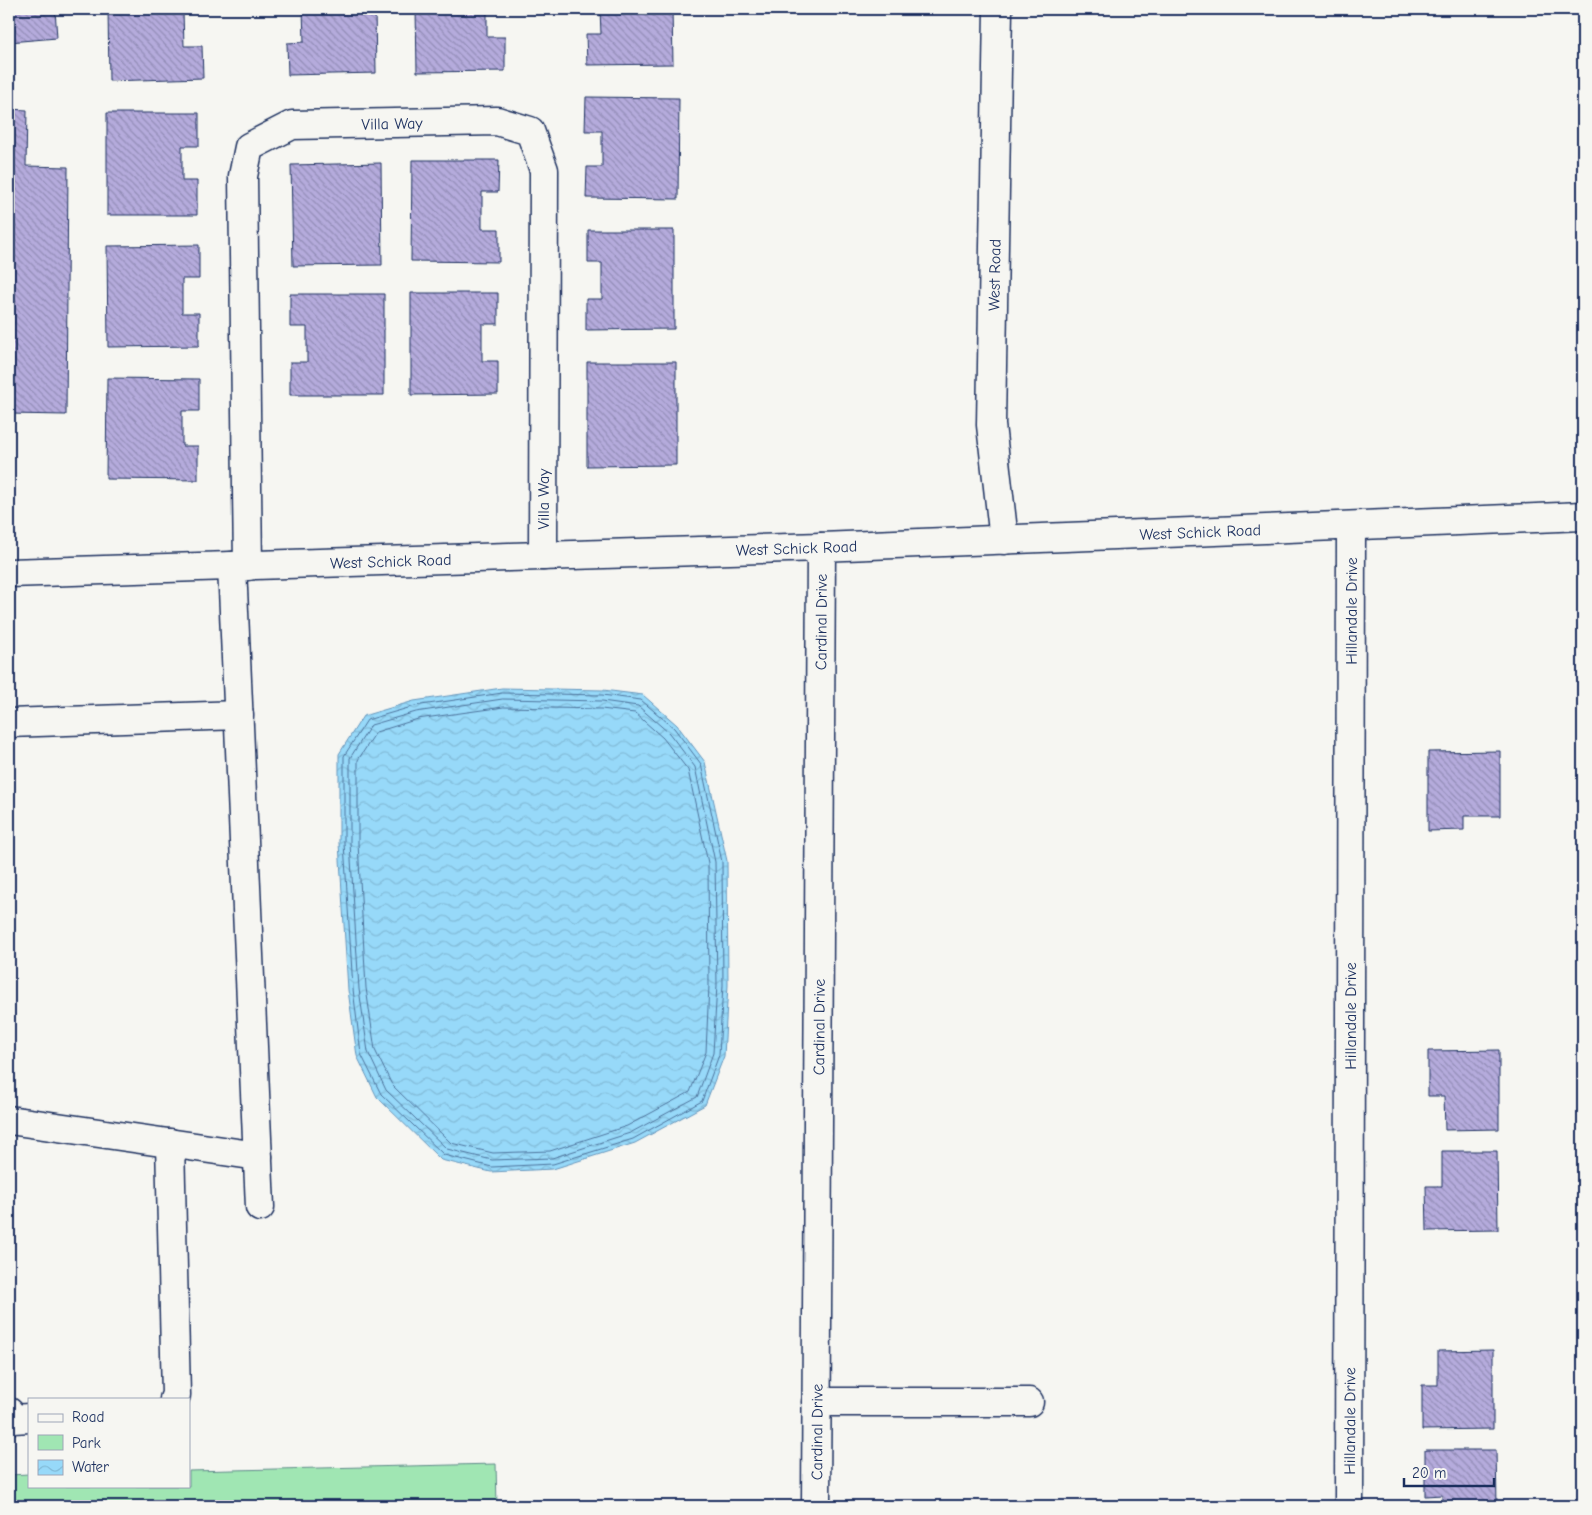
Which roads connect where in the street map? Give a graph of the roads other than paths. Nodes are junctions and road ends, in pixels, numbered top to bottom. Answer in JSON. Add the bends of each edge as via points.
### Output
{"nodes":[{"id":1,"x":998,"y":9,"type":"edge"},
{"id":2,"x":1583,"y":516,"type":"edge"},
{"id":3,"x":1351,"y":526,"type":"junction"},
{"id":4,"x":1004,"y":540,"type":"junction"},
{"id":5,"x":821,"y":547,"type":"junction"},
{"id":6,"x":543,"y":556,"type":"junction"},
{"id":7,"x":240,"y":566,"type":"junction"},
{"id":8,"x":9,"y":573,"type":"edge"},
{"id":9,"x":239,"y":715,"type":"junction"},
{"id":10,"x":9,"y":723,"type":"edge"},
{"id":11,"x":9,"y":1120,"type":"edge"},
{"id":12,"x":170,"y":1143,"type":"junction"},
{"id":13,"x":258,"y":1156,"type":"junction"},
{"id":14,"x":260,"y":1207,"type":"dead end"},
{"id":15,"x":175,"y":1398,"type":"edge"},
{"id":16,"x":816,"y":1402,"type":"junction"},
{"id":17,"x":1029,"y":1402,"type":"dead end"},
{"id":18,"x":9,"y":1412,"type":"edge"},
{"id":19,"x":28,"y":1418,"type":"edge"},
{"id":20,"x":816,"y":1506,"type":"edge"},
{"id":21,"x":1349,"y":1506,"type":"edge"}],
"edges":[{"from":1,"to":4,"type":"street","name":"West Road","via":[[991,424]]},
{"from":2,"to":3,"type":"street","name":"West Schick Road"},
{"from":3,"to":4,"type":"street","name":"West Schick Road"},
{"from":3,"to":21,"type":"street","name":"Hillandale Drive"},
{"from":4,"to":5,"type":"street","name":"West Schick Road"},
{"from":5,"to":6,"type":"street","name":"West Schick Road"},
{"from":5,"to":16,"type":"street","name":"Cardinal Drive"},
{"from":6,"to":7,"type":"street","name":"West Schick Road"},
{"from":6,"to":7,"type":"street","name":"Villa Way","via":[[544,170],[530,131],[497,121],[292,125],[249,147],[243,176]]},
{"from":7,"to":8,"type":"street","name":"West Schick Road"},
{"from":7,"to":9,"type":"street"},
{"from":9,"to":10,"type":"street"},
{"from":9,"to":13,"type":"street"},
{"from":11,"to":12,"type":"street"},
{"from":12,"to":13,"type":"street"},
{"from":12,"to":15,"type":"street"},
{"from":13,"to":14,"type":"street"},
{"from":16,"to":17,"type":"street"},
{"from":16,"to":20,"type":"street","name":"Cardinal Drive"},
{"from":18,"to":19,"type":"street","via":[[13,1419]]}]}
